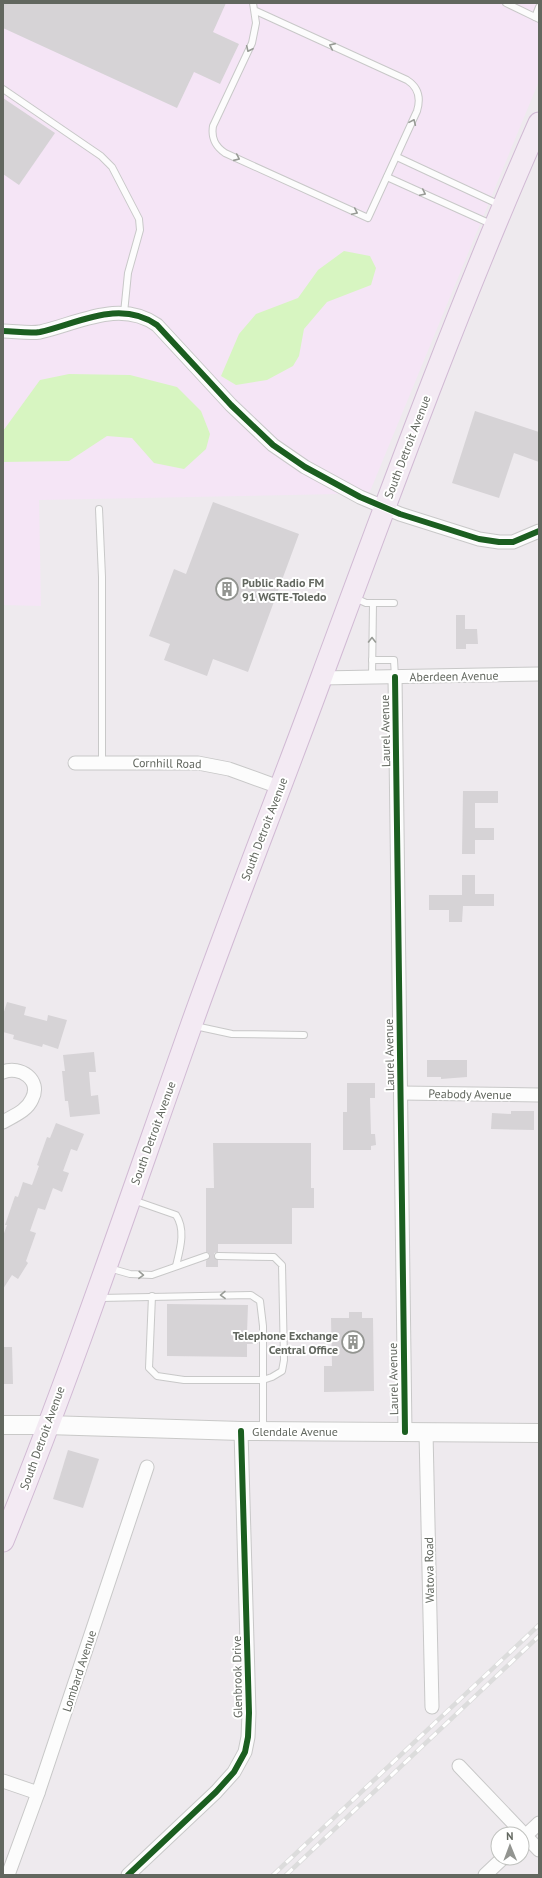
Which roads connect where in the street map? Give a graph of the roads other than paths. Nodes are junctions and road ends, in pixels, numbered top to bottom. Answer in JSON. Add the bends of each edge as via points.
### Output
{"nodes":[{"id":1,"x":253,"y":3,"type":"edge"},
{"id":2,"x":506,"y":3,"type":"edge"},
{"id":3,"x":539,"y":7,"type":"edge"},
{"id":4,"x":256,"y":11,"type":"junction"},
{"id":5,"x":537,"y":18,"type":"edge"},
{"id":6,"x":3,"y":89,"type":"edge"},
{"id":7,"x":539,"y":123,"type":"edge"},
{"id":8,"x":397,"y":157,"type":"junction"},
{"id":9,"x":387,"y":177,"type":"junction"},
{"id":10,"x":502,"y":206,"type":"junction"},
{"id":11,"x":494,"y":226,"type":"junction"},
{"id":12,"x":124,"y":313,"type":"junction"},
{"id":13,"x":3,"y":331,"type":"edge"},
{"id":14,"x":383,"y":507,"type":"junction"},
{"id":15,"x":99,"y":509,"type":"dead end"},
{"id":16,"x":539,"y":531,"type":"edge"},
{"id":17,"x":351,"y":596,"type":"junction"},
{"id":18,"x":372,"y":603,"type":"junction"},
{"id":19,"x":394,"y":603,"type":"dead end"},
{"id":20,"x":372,"y":660,"type":"junction"},
{"id":21,"x":539,"y":674,"type":"edge"},
{"id":22,"x":372,"y":677,"type":"junction"},
{"id":23,"x":395,"y":677,"type":"junction"},
{"id":24,"x":321,"y":678,"type":"junction"},
{"id":25,"x":74,"y":763,"type":"dead end"},
{"id":26,"x":102,"y":763,"type":"junction"},
{"id":27,"x":279,"y":787,"type":"junction"},
{"id":28,"x":192,"y":1025,"type":"junction"},
{"id":29,"x":304,"y":1035,"type":"dead end"},
{"id":30,"x":3,"y":1072,"type":"edge"},
{"id":31,"x":401,"y":1093,"type":"junction"},
{"id":32,"x":539,"y":1095,"type":"edge"},
{"id":33,"x":3,"y":1122,"type":"edge"},
{"id":34,"x":130,"y":1199,"type":"junction"},
{"id":35,"x":206,"y":1256,"type":"dead end"},
{"id":36,"x":218,"y":1256,"type":"dead end"},
{"id":37,"x":176,"y":1266,"type":"junction"},
{"id":38,"x":105,"y":1267,"type":"junction"},
{"id":39,"x":152,"y":1296,"type":"junction"},
{"id":40,"x":94,"y":1298,"type":"junction"},
{"id":41,"x":263,"y":1380,"type":"junction"},
{"id":42,"x":3,"y":1425,"type":"edge"},
{"id":43,"x":48,"y":1425,"type":"junction"},
{"id":44,"x":242,"y":1431,"type":"junction"},
{"id":45,"x":263,"y":1431,"type":"junction"},
{"id":46,"x":405,"y":1432,"type":"junction"},
{"id":47,"x":426,"y":1432,"type":"junction"},
{"id":48,"x":539,"y":1433,"type":"edge"},
{"id":49,"x":147,"y":1467,"type":"dead end"},
{"id":50,"x":3,"y":1541,"type":"edge"},
{"id":51,"x":432,"y":1707,"type":"dead end"},
{"id":52,"x":459,"y":1766,"type":"dead end"},
{"id":53,"x":3,"y":1781,"type":"edge"},
{"id":54,"x":38,"y":1793,"type":"junction"},
{"id":55,"x":539,"y":1823,"type":"edge"},
{"id":56,"x":513,"y":1826,"type":"edge"},
{"id":57,"x":530,"y":1832,"type":"edge"},
{"id":58,"x":530,"y":1843,"type":"edge"},
{"id":59,"x":539,"y":1850,"type":"edge"},
{"id":60,"x":494,"y":1866,"type":"edge"},
{"id":61,"x":8,"y":1875,"type":"edge"},
{"id":62,"x":128,"y":1875,"type":"edge"},
{"id":63,"x":485,"y":1875,"type":"edge"}],
"edges":[{"from":1,"to":4,"type":"lane"},
{"from":2,"to":5,"type":"lane"},
{"from":3,"to":5,"type":"lane"},
{"from":8,"to":4,"type":"lane","one_way":true,"via":[[419,105],[418,93],[412,83]]},
{"from":4,"to":9,"type":"lane","one_way":true,"via":[[256,28],[252,43],[213,126],[214,143],[225,153],[368,218]]},
{"from":6,"to":12,"type":"lane","via":[[101,156],[112,167],[139,219],[140,230],[128,273]]},
{"from":7,"to":10,"type":"main road","name":"South Detroit Avenue"},
{"from":8,"to":9,"type":"lane"},
{"from":8,"to":10,"type":"lane"},
{"from":9,"to":11,"type":"lane","one_way":true},
{"from":10,"to":11,"type":"main road","name":"South Detroit Avenue"},
{"from":11,"to":14,"type":"main road","name":"South Detroit Avenue"},
{"from":12,"to":13,"type":"street","via":[[96,316],[38,332]]},
{"from":12,"to":14,"type":"street","via":[[138,315],[157,325],[231,405],[286,456]]},
{"from":14,"to":16,"type":"street","via":[[492,541],[513,542]]},
{"from":14,"to":17,"type":"main road","name":"South Detroit Avenue"},
{"from":15,"to":26,"type":"lane","via":[[102,577]]},
{"from":17,"to":18,"type":"lane"},
{"from":17,"to":24,"type":"main road","name":"South Detroit Avenue"},
{"from":18,"to":19,"type":"lane"},
{"from":20,"to":18,"type":"lane","one_way":true},
{"from":20,"to":22,"type":"lane"},
{"from":20,"to":23,"type":"lane","via":[[394,660]]},
{"from":21,"to":23,"type":"street","name":"Aberdeen Avenue"},
{"from":22,"to":23,"type":"street","name":"Aberdeen Avenue"},
{"from":22,"to":24,"type":"street","name":"Aberdeen Avenue"},
{"from":23,"to":31,"type":"street","name":"Laurel Avenue"},
{"from":24,"to":27,"type":"main road","name":"South Detroit Avenue"},
{"from":25,"to":26,"type":"street","name":"Cornhill Road"},
{"from":26,"to":27,"type":"street","name":"Cornhill Road","via":[[198,763],[229,769]]},
{"from":27,"to":28,"type":"main road","name":"South Detroit Avenue"},
{"from":28,"to":29,"type":"lane","via":[[232,1034]]},
{"from":28,"to":34,"type":"main road","name":"South Detroit Avenue"},
{"from":30,"to":33,"type":"street","via":[[17,1069],[26,1073],[32,1082],[34,1092],[24,1109]]},
{"from":31,"to":32,"type":"street","name":"Peabody Avenue"},
{"from":31,"to":46,"type":"street","name":"Laurel Avenue"},
{"from":34,"to":37,"type":"lane","via":[[176,1215],[181,1231]]},
{"from":34,"to":38,"type":"main road","name":"South Detroit Avenue"},
{"from":35,"to":37,"type":"lane"},
{"from":36,"to":41,"type":"lane","via":[[274,1257],[282,1265],[283,1367],[278,1374]]},
{"from":38,"to":37,"type":"lane","one_way":true,"via":[[130,1274],[152,1275]]},
{"from":38,"to":40,"type":"main road","name":"South Detroit Avenue"},
{"from":39,"to":40,"type":"lane"},
{"from":41,"to":39,"type":"lane","one_way":true,"via":[[263,1326],[260,1301],[251,1294]]},
{"from":39,"to":41,"type":"lane","via":[[149,1368],[157,1376],[184,1380]]},
{"from":40,"to":43,"type":"main road","name":"South Detroit Avenue"},
{"from":41,"to":45,"type":"lane"},
{"from":42,"to":43,"type":"main road","name":"Glendale Avenue"},
{"from":43,"to":44,"type":"main road","name":"Glendale Avenue"},
{"from":43,"to":50,"type":"main road","name":"South Detroit Avenue","via":[[13,1508]]},
{"from":44,"to":45,"type":"main road","name":"Glendale Avenue"},
{"from":44,"to":62,"type":"street","name":"Glenbrook Drive","via":[[249,1713],[245,1752],[234,1772],[216,1792]]},
{"from":45,"to":46,"type":"main road","name":"Glendale Avenue"},
{"from":46,"to":47,"type":"main road","name":"Glendale Avenue"},
{"from":47,"to":48,"type":"main road","name":"Glendale Avenue"},
{"from":47,"to":51,"type":"street","name":"Watova Road"},
{"from":49,"to":54,"type":"street","name":"Lombard Avenue"},
{"from":52,"to":56,"type":"street"},
{"from":53,"to":54,"type":"street"},
{"from":54,"to":61,"type":"street","name":"Lombard Avenue"},
{"from":55,"to":57,"type":"street"},
{"from":58,"to":59,"type":"street"},
{"from":60,"to":63,"type":"street"}]}
